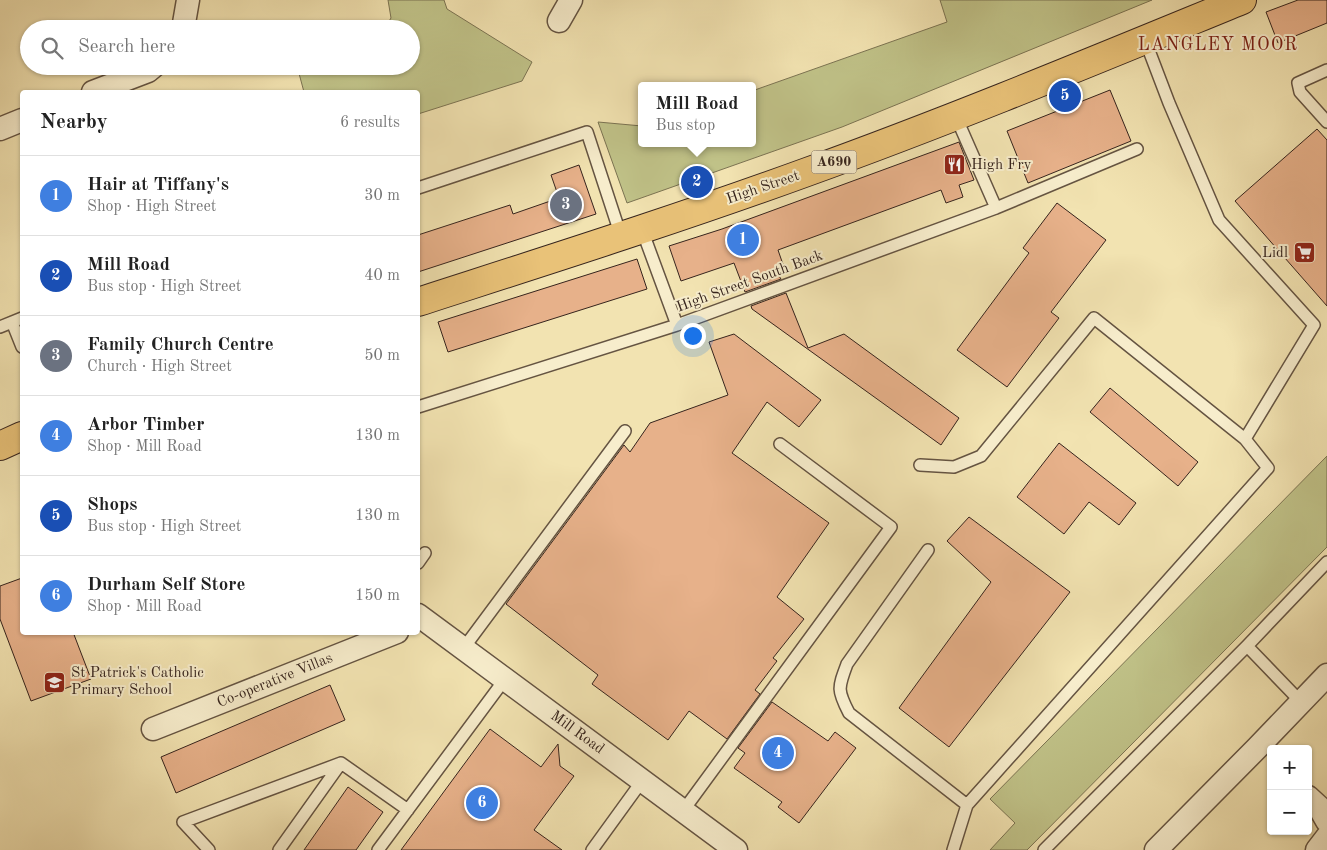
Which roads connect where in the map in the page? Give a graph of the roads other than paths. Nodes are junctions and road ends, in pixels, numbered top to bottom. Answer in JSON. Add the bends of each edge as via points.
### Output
{"nodes":[{"id":1,"x":188,"y":0,"type":"edge"},
{"id":2,"x":571,"y":0,"type":"edge"},
{"id":3,"x":1242,"y":0,"type":"edge"},
{"id":4,"x":185,"y":20,"type":"edge"},
{"id":5,"x":559,"y":21,"type":"dead end"},
{"id":6,"x":1145,"y":40,"type":"junction"},
{"id":7,"x":1327,"y":70,"type":"edge"},
{"id":8,"x":138,"y":75,"type":"edge"},
{"id":9,"x":98,"y":90,"type":"edge"},
{"id":10,"x":956,"y":117,"type":"junction"},
{"id":11,"x":20,"y":121,"type":"edge"},
{"id":12,"x":1327,"y":122,"type":"edge"},
{"id":13,"x":0,"y":129,"type":"edge"},
{"id":14,"x":1137,"y":149,"type":"dead end"},
{"id":15,"x":420,"y":187,"type":"edge"},
{"id":16,"x":996,"y":208,"type":"junction"},
{"id":17,"x":632,"y":233,"type":"junction"},
{"id":18,"x":420,"y":301,"type":"edge"},
{"id":19,"x":17,"y":320,"type":"edge"},
{"id":20,"x":677,"y":325,"type":"junction"},
{"id":21,"x":0,"y":327,"type":"edge"},
{"id":22,"x":20,"y":336,"type":"edge"},
{"id":23,"x":420,"y":406,"type":"edge"},
{"id":24,"x":625,"y":431,"type":"dead end"},
{"id":25,"x":20,"y":437,"type":"edge"},
{"id":26,"x":1246,"y":440,"type":"junction"},
{"id":27,"x":780,"y":444,"type":"dead end"},
{"id":28,"x":0,"y":446,"type":"edge"},
{"id":29,"x":920,"y":465,"type":"dead end"},
{"id":30,"x":928,"y":550,"type":"dead end"},
{"id":31,"x":425,"y":553,"type":"dead end"},
{"id":32,"x":420,"y":560,"type":"edge"},
{"id":33,"x":1327,"y":562,"type":"edge"},
{"id":34,"x":420,"y":620,"type":"edge"},
{"id":35,"x":389,"y":635,"type":"edge"},
{"id":36,"x":1247,"y":646,"type":"junction"},
{"id":37,"x":463,"y":649,"type":"junction"},
{"id":38,"x":1327,"y":675,"type":"edge"},
{"id":39,"x":505,"y":680,"type":"junction"},
{"id":40,"x":1301,"y":702,"type":"junction"},
{"id":41,"x":153,"y":729,"type":"dead end"},
{"id":42,"x":1264,"y":754,"type":"edge"},
{"id":43,"x":341,"y":763,"type":"junction"},
{"id":44,"x":642,"y":781,"type":"junction"},
{"id":45,"x":1312,"y":801,"type":"edge"},
{"id":46,"x":967,"y":805,"type":"junction"},
{"id":47,"x":408,"y":810,"type":"junction"},
{"id":48,"x":683,"y":811,"type":"junction"},
{"id":49,"x":1327,"y":821,"type":"edge"},
{"id":50,"x":1327,"y":837,"type":"edge"},
{"id":51,"x":209,"y":850,"type":"edge"},
{"id":52,"x":280,"y":850,"type":"edge"},
{"id":53,"x":378,"y":850,"type":"edge"},
{"id":54,"x":592,"y":850,"type":"edge"},
{"id":55,"x":736,"y":850,"type":"edge"},
{"id":56,"x":952,"y":850,"type":"edge"},
{"id":57,"x":1044,"y":850,"type":"edge"},
{"id":58,"x":1156,"y":850,"type":"edge"},
{"id":59,"x":1317,"y":850,"type":"edge"}],
"edges":[{"from":1,"to":4,"type":"street"},
{"from":2,"to":5,"type":"street"},
{"from":3,"to":6,"type":"main road","name":"High Street","number":"A690"},
{"from":6,"to":10,"type":"main road","name":"High Street","number":"A690"},
{"from":6,"to":26,"type":"lane","via":[[1219,220],[1314,324]]},
{"from":7,"to":12,"type":"lane","via":[[1298,83],[1300,92]]},
{"from":8,"to":9,"type":"street"},
{"from":10,"to":16,"type":"lane"},
{"from":10,"to":17,"type":"main road","name":"High Street","number":"A690"},
{"from":11,"to":13,"type":"street"},
{"from":14,"to":16,"type":"lane","name":"High Street South Back"},
{"from":15,"to":17,"type":"lane","via":[[587,132]]},
{"from":16,"to":20,"type":"lane","name":"High Street South Back"},
{"from":17,"to":18,"type":"main road","name":"High Street","number":"A690"},
{"from":17,"to":20,"type":"lane"},
{"from":19,"to":21,"type":"lane"},
{"from":19,"to":22,"type":"lane"},
{"from":20,"to":23,"type":"lane","name":"High Street South Back"},
{"from":24,"to":37,"type":"lane"},
{"from":25,"to":28,"type":"main road"},
{"from":26,"to":29,"type":"lane","via":[[1094,318],[981,456],[954,467]]},
{"from":26,"to":46,"type":"lane","via":[[1268,468]]},
{"from":27,"to":48,"type":"lane","via":[[891,527]]},
{"from":30,"to":46,"type":"lane","via":[[847,664],[840,685],[842,700],[849,713]]},
{"from":31,"to":32,"type":"lane"},
{"from":33,"to":36,"type":"lane"},
{"from":34,"to":37,"type":"street","name":"Mill Road"},
{"from":35,"to":41,"type":"street","name":"Co-operative Villas"},
{"from":36,"to":40,"type":"lane"},
{"from":36,"to":57,"type":"lane"},
{"from":37,"to":39,"type":"street","name":"Mill Road"},
{"from":38,"to":40,"type":"street"},
{"from":39,"to":44,"type":"street","name":"Mill Road"},
{"from":39,"to":47,"type":"lane"},
{"from":40,"to":42,"type":"street"},
{"from":42,"to":58,"type":"street"},
{"from":43,"to":47,"type":"lane"},
{"from":43,"to":51,"type":"lane","via":[[183,822]]},
{"from":43,"to":52,"type":"lane"},
{"from":44,"to":48,"type":"street","name":"Mill Road"},
{"from":44,"to":54,"type":"lane"},
{"from":45,"to":49,"type":"street"},
{"from":46,"to":56,"type":"lane"},
{"from":47,"to":53,"type":"lane"},
{"from":48,"to":55,"type":"street","name":"Mill Road"},
{"from":50,"to":59,"type":"street"}]}
